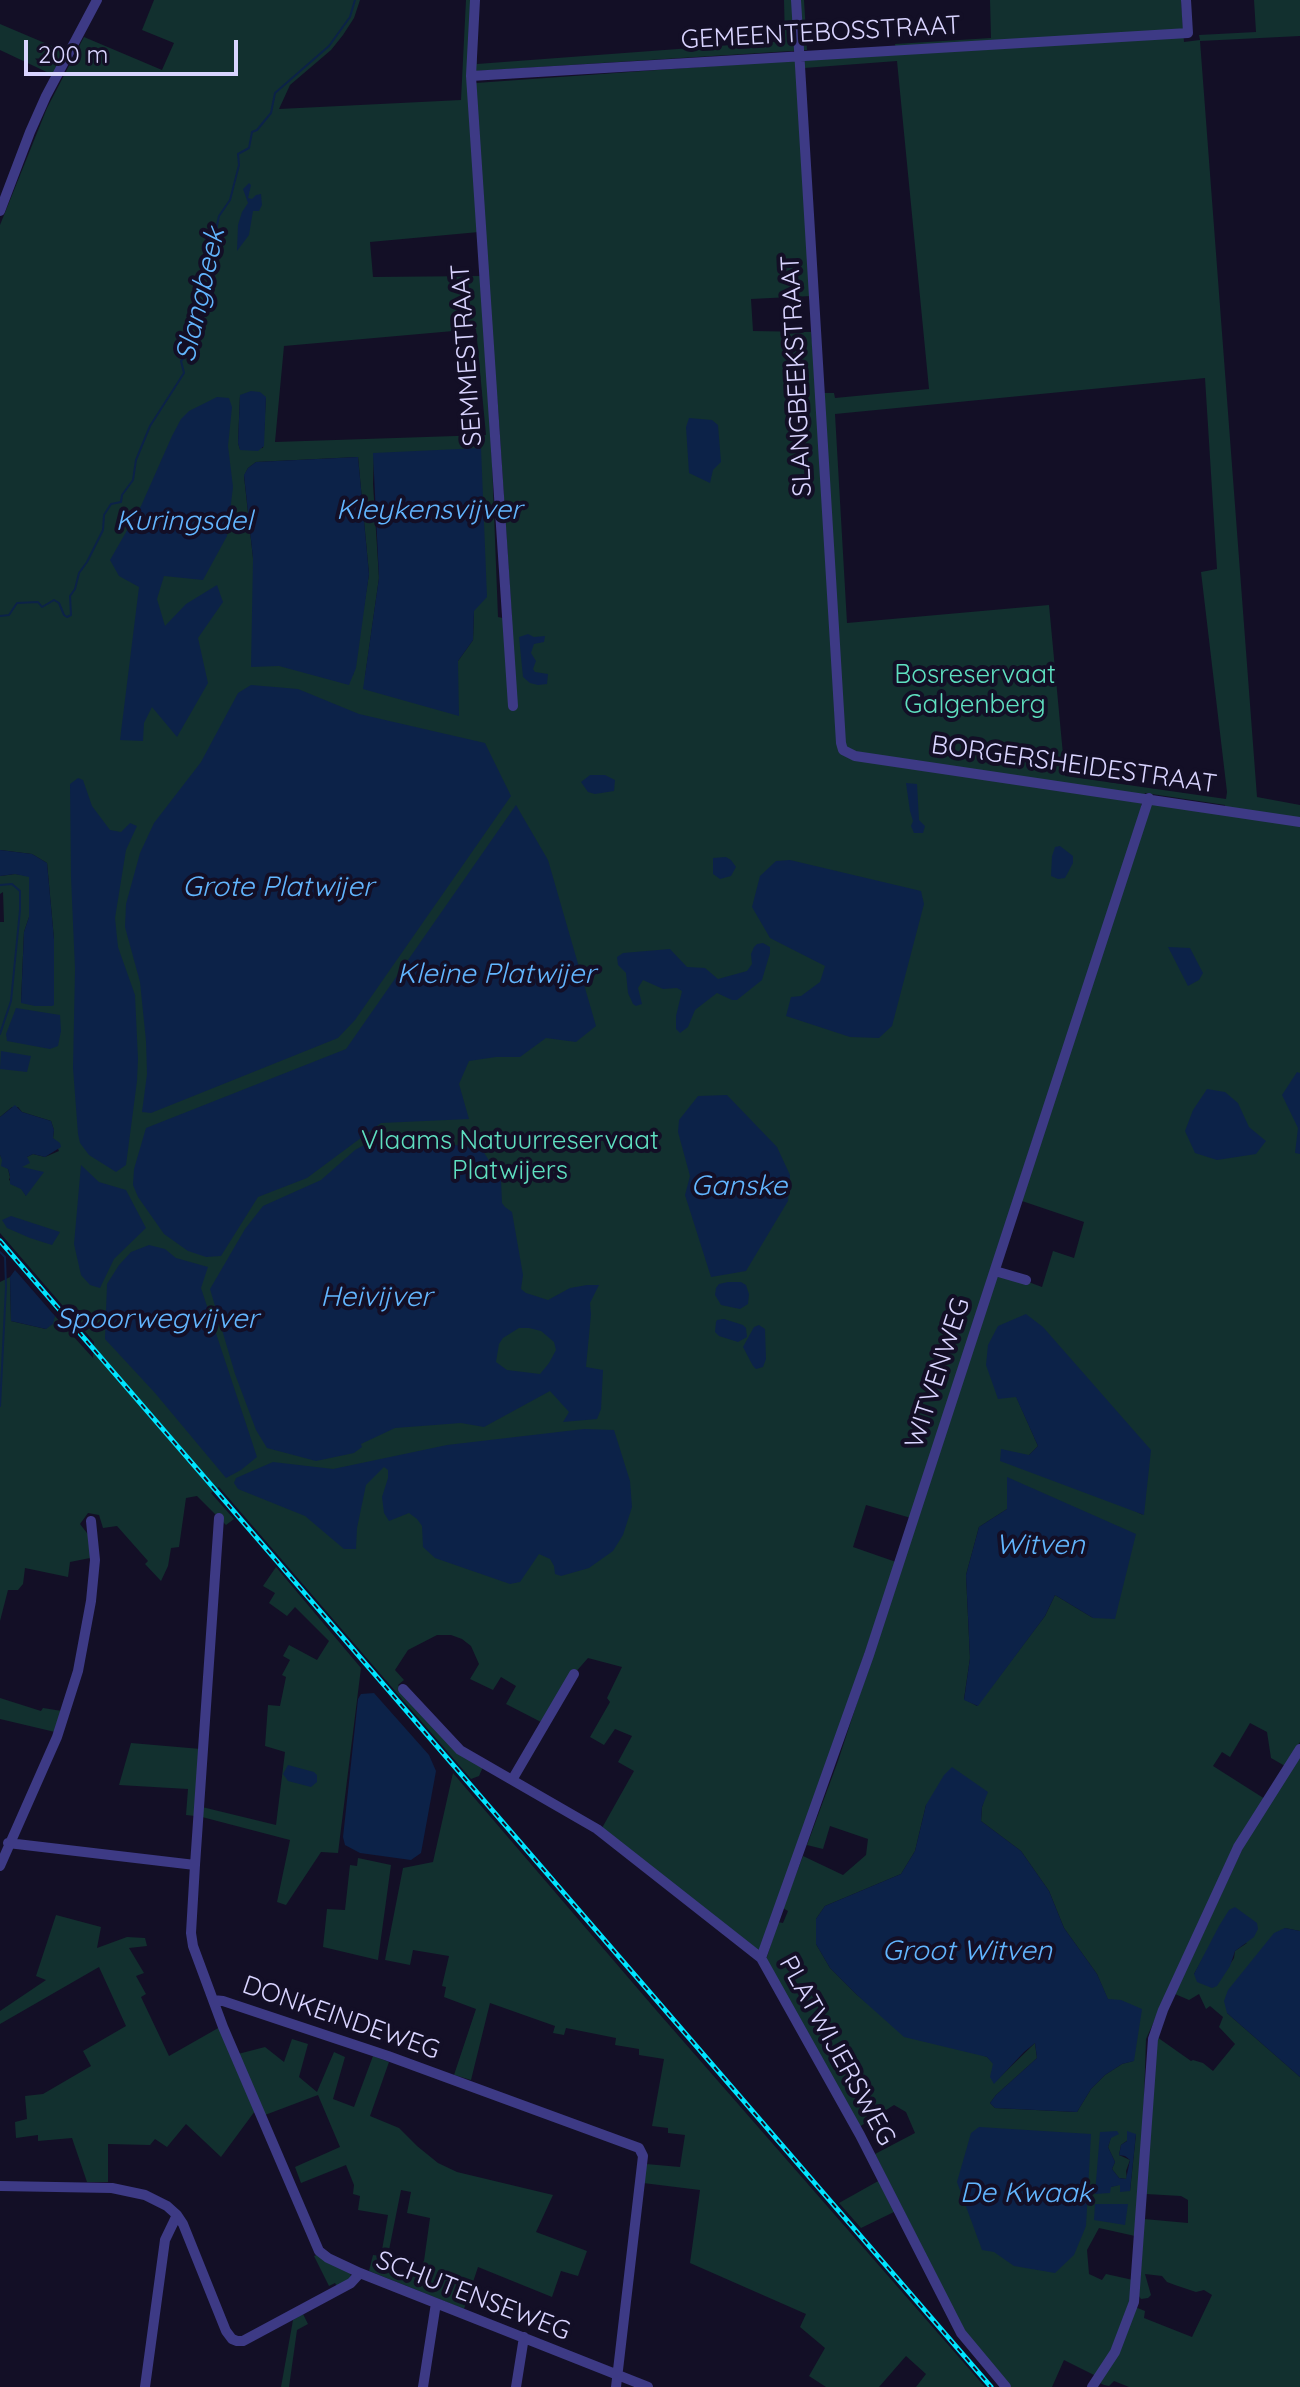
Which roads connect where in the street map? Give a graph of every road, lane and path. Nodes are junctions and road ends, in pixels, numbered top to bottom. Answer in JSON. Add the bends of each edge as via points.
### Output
{"nodes":[{"id":1,"x":97,"y":0,"type":"edge"},
{"id":2,"x":475,"y":0,"type":"edge"},
{"id":3,"x":796,"y":0,"type":"edge"},
{"id":4,"x":1186,"y":0,"type":"edge"},
{"id":5,"x":800,"y":56,"type":"junction"},
{"id":6,"x":471,"y":76,"type":"junction"},
{"id":7,"x":0,"y":211,"type":"edge"},
{"id":8,"x":513,"y":706,"type":"dead end"},
{"id":9,"x":843,"y":750,"type":"joint"},
{"id":10,"x":1149,"y":798,"type":"junction"},
{"id":11,"x":1300,"y":822,"type":"edge"},
{"id":12,"x":995,"y":1271,"type":"junction"},
{"id":13,"x":1026,"y":1280,"type":"dead end"},
{"id":14,"x":219,"y":1518,"type":"dead end"},
{"id":15,"x":91,"y":1521,"type":"dead end"},
{"id":16,"x":574,"y":1674,"type":"dead end"},
{"id":17,"x":403,"y":1689,"type":"dead end"},
{"id":18,"x":1300,"y":1749,"type":"edge"},
{"id":19,"x":512,"y":1780,"type":"junction"},
{"id":20,"x":8,"y":1843,"type":"junction"},
{"id":21,"x":195,"y":1865,"type":"junction"},
{"id":22,"x":0,"y":1866,"type":"edge"},
{"id":23,"x":761,"y":1958,"type":"junction"},
{"id":24,"x":213,"y":2000,"type":"junction"},
{"id":25,"x":0,"y":2186,"type":"edge"},
{"id":26,"x":177,"y":2215,"type":"junction"},
{"id":27,"x":360,"y":2273,"type":"junction"},
{"id":28,"x":436,"y":2303,"type":"junction"},
{"id":29,"x":524,"y":2337,"type":"junction"},
{"id":30,"x":618,"y":2374,"type":"junction"},
{"id":31,"x":145,"y":2387,"type":"edge"},
{"id":32,"x":423,"y":2387,"type":"edge"},
{"id":33,"x":516,"y":2387,"type":"edge"},
{"id":34,"x":616,"y":2387,"type":"edge"},
{"id":35,"x":648,"y":2387,"type":"edge"},
{"id":36,"x":1006,"y":2387,"type":"edge"},
{"id":37,"x":1092,"y":2387,"type":"edge"}],
"edges":[{"from":1,"to":7,"type":"street","via":[[40,108]]},
{"from":2,"to":6,"type":"street","name":"SEMMESTRAAT"},
{"from":3,"to":5,"type":"street","name":"SLANGBEEKSTRAAT"},
{"from":4,"to":5,"type":"street","name":"GEMEENTEBOSSTRAAT","via":[[1188,33]]},
{"from":5,"to":6,"type":"street","name":"GEMEENTEBOSSTRAAT"},
{"from":5,"to":9,"type":"street","name":"SLANGBEEKSTRAAT"},
{"from":6,"to":8,"type":"street","name":"SEMMESTRAAT"},
{"from":9,"to":10,"type":"street","name":"BORGERSHEIDESTRAAT","via":[[855,756]]},
{"from":10,"to":11,"type":"street","name":"BORGERSHEIDESTRAAT"},
{"from":10,"to":12,"type":"street","name":"WITVENWEG"},
{"from":12,"to":13,"type":"street"},
{"from":12,"to":23,"type":"street","name":"WITVENWEG","via":[[859,1684]]},
{"from":14,"to":21,"type":"street","name":"DONKEINDEWEG"},
{"from":15,"to":20,"type":"street","via":[[92,1587],[78,1671],[57,1737]]},
{"from":16,"to":19,"type":"street"},
{"from":17,"to":19,"type":"street","name":"PLATWIJERSWEG","via":[[460,1750]]},
{"from":18,"to":37,"type":"street","via":[[1238,1847],[1153,2039],[1134,2302],[1115,2352]]},
{"from":19,"to":23,"type":"street","name":"PLATWIJERSWEG","via":[[597,1829]]},
{"from":20,"to":21,"type":"street"},
{"from":20,"to":22,"type":"street"},
{"from":21,"to":24,"type":"street","name":"DONKEINDEWEG","via":[[191,1933]]},
{"from":23,"to":36,"type":"street","name":"PLATWIJERSWEG","via":[[860,2135],[961,2333]]},
{"from":24,"to":27,"type":"street","via":[[319,2251]]},
{"from":24,"to":30,"type":"street","name":"DONKEINDEWEG","via":[[388,2056],[639,2148],[643,2156]]},
{"from":25,"to":26,"type":"street","via":[[122,2190],[157,2200]]},
{"from":26,"to":27,"type":"street","name":"SCHUTENSEWEG","via":[[232,2339],[243,2341],[351,2283]]},
{"from":26,"to":31,"type":"street","via":[[165,2240]]},
{"from":27,"to":28,"type":"street","name":"SCHUTENSEWEG"},
{"from":28,"to":29,"type":"street","name":"SCHUTENSEWEG"},
{"from":28,"to":32,"type":"street"},
{"from":29,"to":30,"type":"street","name":"SCHUTENSEWEG"},
{"from":29,"to":33,"type":"street"},
{"from":30,"to":34,"type":"street","name":"DONKEINDEWEG"},
{"from":30,"to":35,"type":"street","name":"SCHUTENSEWEG"}]}
